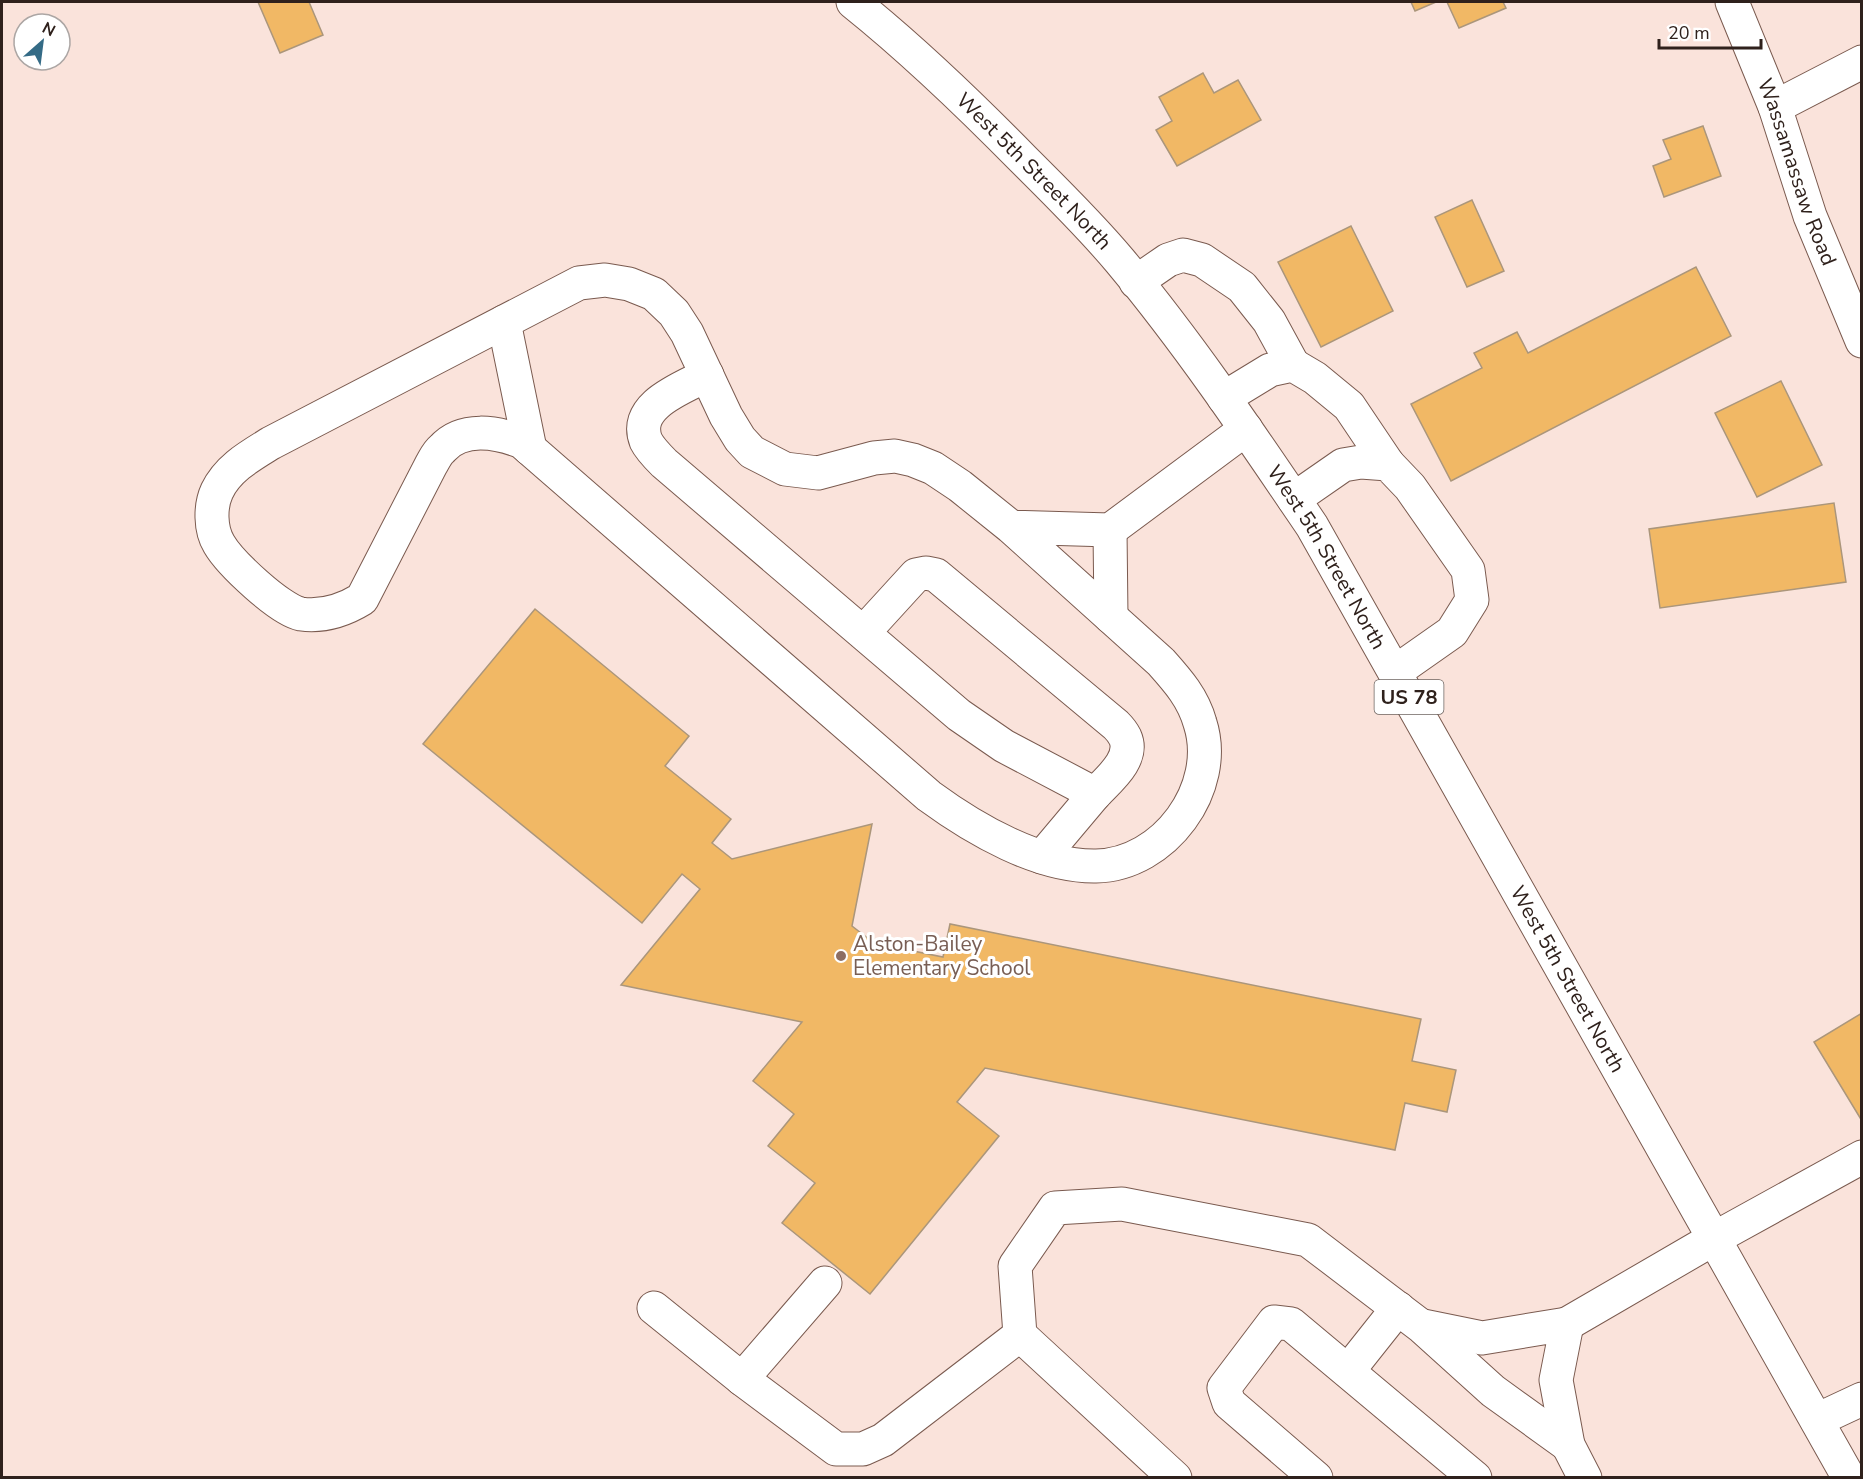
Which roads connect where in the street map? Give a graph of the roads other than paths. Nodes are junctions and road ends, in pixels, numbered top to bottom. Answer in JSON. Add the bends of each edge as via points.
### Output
{"nodes":[{"id":1,"x":853,"y":2,"type":"edge"},
{"id":2,"x":1732,"y":2,"type":"edge"},
{"id":3,"x":1862,"y":62,"type":"edge"},
{"id":4,"x":1775,"y":107,"type":"junction"},
{"id":5,"x":1136,"y":282,"type":"junction"},
{"id":6,"x":504,"y":322,"type":"junction"},
{"id":7,"x":1862,"y":341,"type":"edge"},
{"id":8,"x":1293,"y":365,"type":"junction"},
{"id":9,"x":707,"y":375,"type":"junction"},
{"id":10,"x":1224,"y":398,"type":"junction"},
{"id":11,"x":1246,"y":429,"type":"junction"},
{"id":12,"x":530,"y":449,"type":"junction"},
{"id":13,"x":1388,"y":464,"type":"junction"},
{"id":14,"x":1294,"y":499,"type":"junction"},
{"id":15,"x":1011,"y":527,"type":"junction"},
{"id":16,"x":1110,"y":530,"type":"junction"},
{"id":17,"x":1111,"y":617,"type":"junction"},
{"id":18,"x":863,"y":633,"type":"junction"},
{"id":19,"x":1395,"y":672,"type":"junction"},
{"id":20,"x":1095,"y":794,"type":"junction"},
{"id":21,"x":1042,"y":857,"type":"junction"},
{"id":22,"x":1862,"y":1157,"type":"edge"},
{"id":23,"x":1715,"y":1238,"type":"junction"},
{"id":24,"x":825,"y":1283,"type":"dead end"},
{"id":25,"x":654,"y":1308,"type":"dead end"},
{"id":26,"x":1410,"y":1317,"type":"junction"},
{"id":27,"x":1567,"y":1324,"type":"junction"},
{"id":28,"x":1020,"y":1335,"type":"junction"},
{"id":29,"x":1348,"y":1371,"type":"junction"},
{"id":30,"x":742,"y":1378,"type":"junction"},
{"id":31,"x":1862,"y":1399,"type":"edge"},
{"id":32,"x":1817,"y":1420,"type":"junction"},
{"id":33,"x":1568,"y":1445,"type":"junction"},
{"id":34,"x":1175,"y":1478,"type":"edge"},
{"id":35,"x":1316,"y":1478,"type":"edge"},
{"id":36,"x":1475,"y":1478,"type":"edge"},
{"id":37,"x":1585,"y":1478,"type":"edge"},
{"id":38,"x":1849,"y":1478,"type":"edge"}],
"edges":[{"from":1,"to":5,"type":"main road","name":"West 5th Street North","number":"US 78","via":[[972,108]]},
{"from":2,"to":4,"type":"main road","name":"Wassamassaw Road"},
{"from":3,"to":4,"type":"main road"},
{"from":4,"to":7,"type":"main road","name":"Wassamassaw Road","via":[[1810,216]]},
{"from":5,"to":8,"type":"main road","via":[[1168,260],[1183,255],[1202,260],[1242,287],[1269,321]]},
{"from":5,"to":10,"type":"main road","name":"West 5th Street North","number":"US 78"},
{"from":6,"to":9,"type":"main road","via":[[579,283],[605,280],[629,284],[654,294],[674,313]]},
{"from":6,"to":12,"type":"main road"},
{"from":6,"to":12,"type":"main road","via":[[244,459],[224,478],[216,493],[213,528],[218,543],[235,564],[281,605],[300,614],[344,610],[362,599],[443,447],[480,432],[501,434]]},
{"from":8,"to":10,"type":"main road","via":[[1270,370]]},
{"from":8,"to":13,"type":"main road","via":[[1349,406]]},
{"from":9,"to":15,"type":"main road","via":[[740,440],[771,462],[818,473],[874,458],[895,456],[914,460],[960,486]]},
{"from":9,"to":18,"type":"main road","via":[[652,407],[644,428],[650,448]]},
{"from":10,"to":11,"type":"main road","name":"West 5th Street North","number":"US 78"},
{"from":11,"to":14,"type":"main road","name":"West 5th Street North","number":"US 78"},
{"from":11,"to":16,"type":"main road"},
{"from":12,"to":21,"type":"main road","via":[[929,796],[978,828]]},
{"from":13,"to":14,"type":"main road","via":[[1343,465]]},
{"from":13,"to":19,"type":"main road","via":[[1410,487],[1468,570],[1472,600],[1452,632]]},
{"from":14,"to":19,"type":"main road","name":"West 5th Street North","number":"US 78"},
{"from":15,"to":16,"type":"main road"},
{"from":15,"to":17,"type":"main road"},
{"from":16,"to":17,"type":"main road"},
{"from":17,"to":21,"type":"main road","via":[[1161,662],[1192,701],[1201,725],[1204,756],[1200,781],[1175,828],[1141,853],[1097,866]]},
{"from":18,"to":20,"type":"main road","via":[[983,733]]},
{"from":18,"to":20,"type":"main road","via":[[916,575],[936,575],[1116,725],[1125,737],[1124,759]]},
{"from":19,"to":23,"type":"main road","name":"West 5th Street North","number":"US 78"},
{"from":20,"to":21,"type":"main road"},
{"from":22,"to":23,"type":"main road"},
{"from":23,"to":27,"type":"main road"},
{"from":23,"to":32,"type":"main road","name":"West 5th Street North","number":"US 78"},
{"from":24,"to":30,"type":"main road"},
{"from":25,"to":30,"type":"main road"},
{"from":26,"to":27,"type":"main road","via":[[1482,1338]]},
{"from":26,"to":28,"type":"main road","via":[[1308,1240],[1122,1204],[1055,1208],[1015,1266]]},
{"from":26,"to":29,"type":"main road"},
{"from":26,"to":33,"type":"main road","via":[[1493,1391]]},
{"from":27,"to":33,"type":"main road","via":[[1556,1380]]},
{"from":28,"to":30,"type":"main road","via":[[883,1440],[863,1449],[836,1449]]},
{"from":28,"to":34,"type":"main road"},
{"from":29,"to":35,"type":"main road","via":[[1291,1324],[1274,1322],[1224,1388],[1229,1403]]},
{"from":29,"to":36,"type":"main road"},
{"from":31,"to":32,"type":"main road"},
{"from":32,"to":38,"type":"main road","name":"West 5th Street North","number":"US 78"},
{"from":33,"to":37,"type":"main road"}]}
